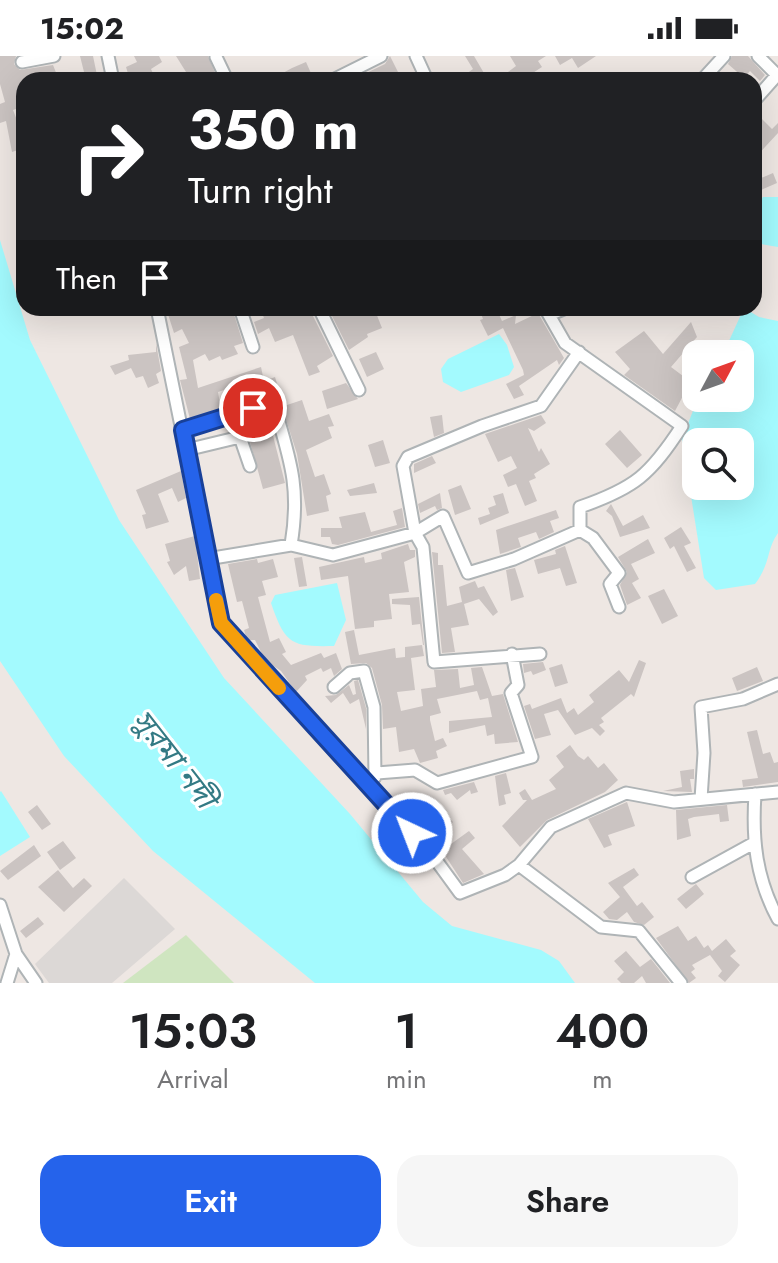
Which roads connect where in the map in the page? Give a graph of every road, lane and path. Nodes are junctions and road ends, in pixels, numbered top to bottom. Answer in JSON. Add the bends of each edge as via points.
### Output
{"nodes":[{"id":1,"x":54,"y":56,"type":"edge"},
{"id":2,"x":381,"y":56,"type":"edge"},
{"id":3,"x":724,"y":56,"type":"edge"},
{"id":4,"x":758,"y":56,"type":"edge"},
{"id":5,"x":22,"y":62,"type":"dead end"},
{"id":6,"x":349,"y":72,"type":"edge"},
{"id":7,"x":709,"y":72,"type":"edge"},
{"id":8,"x":778,"y":76,"type":"edge"},
{"id":9,"x":762,"y":93,"type":"edge"},
{"id":10,"x":159,"y":316,"type":"edge"},
{"id":11,"x":243,"y":316,"type":"edge"},
{"id":12,"x":323,"y":316,"type":"edge"},
{"id":13,"x":549,"y":316,"type":"edge"},
{"id":14,"x":253,"y":347,"type":"dead end"},
{"id":15,"x":579,"y":352,"type":"junction"},
{"id":16,"x":359,"y":390,"type":"dead end"},
{"id":17,"x":183,"y":430,"type":"junction"},
{"id":18,"x":186,"y":450,"type":"junction"},
{"id":19,"x":250,"y":466,"type":"dead end"},
{"id":20,"x":580,"y":530,"type":"junction"},
{"id":21,"x":415,"y":533,"type":"junction"},
{"id":22,"x":291,"y":545,"type":"junction"},
{"id":23,"x":207,"y":559,"type":"junction"},
{"id":24,"x":619,"y":607,"type":"dead end"},
{"id":25,"x":512,"y":654,"type":"junction"},
{"id":26,"x":540,"y":654,"type":"dead end"},
{"id":27,"x":778,"y":684,"type":"edge"},
{"id":28,"x":334,"y":687,"type":"dead end"},
{"id":29,"x":377,"y":773,"type":"junction"},
{"id":30,"x":370,"y":789,"type":"junction"},
{"id":31,"x":778,"y":792,"type":"edge"},
{"id":32,"x":755,"y":794,"type":"junction"},
{"id":33,"x":701,"y":799,"type":"junction"},
{"id":34,"x":752,"y":844,"type":"junction"},
{"id":35,"x":519,"y":865,"type":"junction"},
{"id":36,"x":692,"y":877,"type":"dead end"},
{"id":37,"x":0,"y":905,"type":"edge"},
{"id":38,"x":778,"y":919,"type":"edge"},
{"id":39,"x":16,"y":954,"type":"junction"},
{"id":40,"x":7,"y":983,"type":"edge"},
{"id":41,"x":36,"y":983,"type":"edge"},
{"id":42,"x":681,"y":983,"type":"edge"}],
"edges":[{"from":1,"to":5,"type":"street"},
{"from":2,"to":6,"type":"street"},
{"from":3,"to":7,"type":"street"},
{"from":4,"to":8,"type":"street"},
{"from":8,"to":9,"type":"street"},
{"from":10,"to":17,"type":"street"},
{"from":11,"to":14,"type":"street"},
{"from":12,"to":16,"type":"street"},
{"from":13,"to":15,"type":"street","via":[[565,343]]},
{"from":15,"to":20,"type":"street","via":[[682,426],[659,462],[624,491],[580,507]]},
{"from":15,"to":21,"type":"street","via":[[541,406],[408,457],[403,466]]},
{"from":17,"to":18,"type":"street"},
{"from":17,"to":22,"type":"street","via":[[273,401],[294,469]]},
{"from":18,"to":19,"type":"street","via":[[240,437]]},
{"from":18,"to":23,"type":"street"},
{"from":20,"to":21,"type":"street","via":[[468,573],[443,516]]},
{"from":20,"to":24,"type":"street","via":[[593,538],[619,573],[610,584]]},
{"from":21,"to":22,"type":"street","via":[[333,555]]},
{"from":21,"to":25,"type":"street","via":[[423,547],[434,662]]},
{"from":22,"to":23,"type":"street"},
{"from":23,"to":30,"type":"street","via":[[221,623]]},
{"from":25,"to":26,"type":"street"},
{"from":25,"to":29,"type":"street","via":[[518,685],[511,693],[532,757],[437,783],[415,770]]},
{"from":27,"to":33,"type":"street","via":[[743,699],[701,707]]},
{"from":28,"to":29,"type":"street","via":[[350,673],[364,671],[374,707]]},
{"from":29,"to":30,"type":"street"},
{"from":30,"to":35,"type":"street","via":[[460,893]]},
{"from":31,"to":32,"type":"street"},
{"from":32,"to":33,"type":"street"},
{"from":32,"to":34,"type":"street"},
{"from":33,"to":35,"type":"street","via":[[674,802],[626,793],[551,827]]},
{"from":34,"to":36,"type":"street"},
{"from":34,"to":38,"type":"street","via":[[766,897]]},
{"from":35,"to":42,"type":"street","via":[[601,927],[639,931]]},
{"from":37,"to":39,"type":"street"},
{"from":39,"to":40,"type":"street"},
{"from":39,"to":41,"type":"street"}]}
